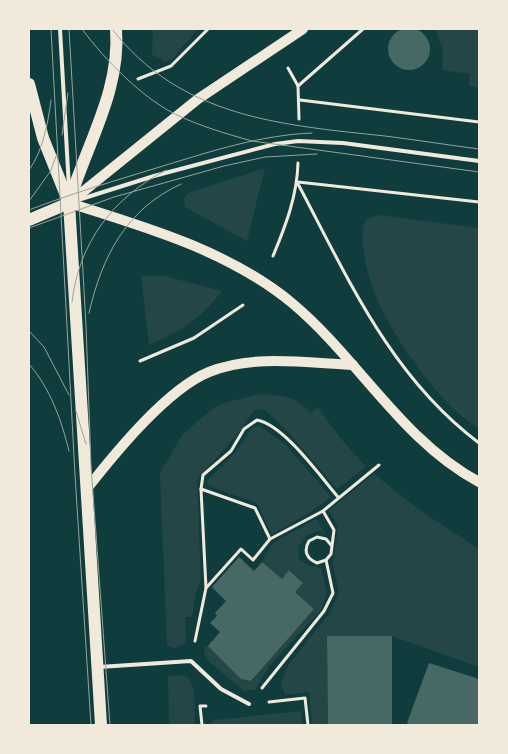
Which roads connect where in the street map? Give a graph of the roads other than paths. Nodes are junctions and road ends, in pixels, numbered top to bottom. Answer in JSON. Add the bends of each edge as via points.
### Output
{"nodes":[{"id":1,"x":60,"y":29,"type":"edge"},
{"id":2,"x":116,"y":29,"type":"edge"},
{"id":3,"x":303,"y":29,"type":"edge"},
{"id":4,"x":29,"y":84,"type":"edge"},
{"id":5,"x":479,"y":161,"type":"edge"},
{"id":6,"x":69,"y":203,"type":"junction"},
{"id":7,"x":29,"y":220,"type":"edge"},
{"id":8,"x":353,"y":365,"type":"junction"},
{"id":9,"x":479,"y":482,"type":"edge"},
{"id":10,"x":86,"y":490,"type":"junction"},
{"id":11,"x":97,"y":667,"type":"junction"},
{"id":12,"x":248,"y":704,"type":"road end"},
{"id":13,"x":101,"y":725,"type":"edge"}],
"edges":[{"from":1,"to":6,"type":"lane"},
{"from":2,"to":6,"type":"main road","via":[[115,67],[110,90]]},
{"from":3,"to":6,"type":"main road","via":[[198,99]]},
{"from":4,"to":6,"type":"main road","via":[[43,138]]},
{"from":5,"to":6,"type":"lane","via":[[343,143],[298,141],[275,144],[154,176]]},
{"from":6,"to":7,"type":"main road"},
{"from":6,"to":8,"type":"main road","via":[[181,241],[260,278],[293,304]]},
{"from":6,"to":10,"type":"main road"},
{"from":8,"to":9,"type":"main road","via":[[409,428],[465,475]]},
{"from":8,"to":10,"type":"main road","via":[[254,362],[210,372],[188,383],[143,424]]},
{"from":10,"to":11,"type":"main road"},
{"from":11,"to":12,"type":"lane","via":[[191,661],[221,689]]},
{"from":11,"to":13,"type":"main road"}]}
